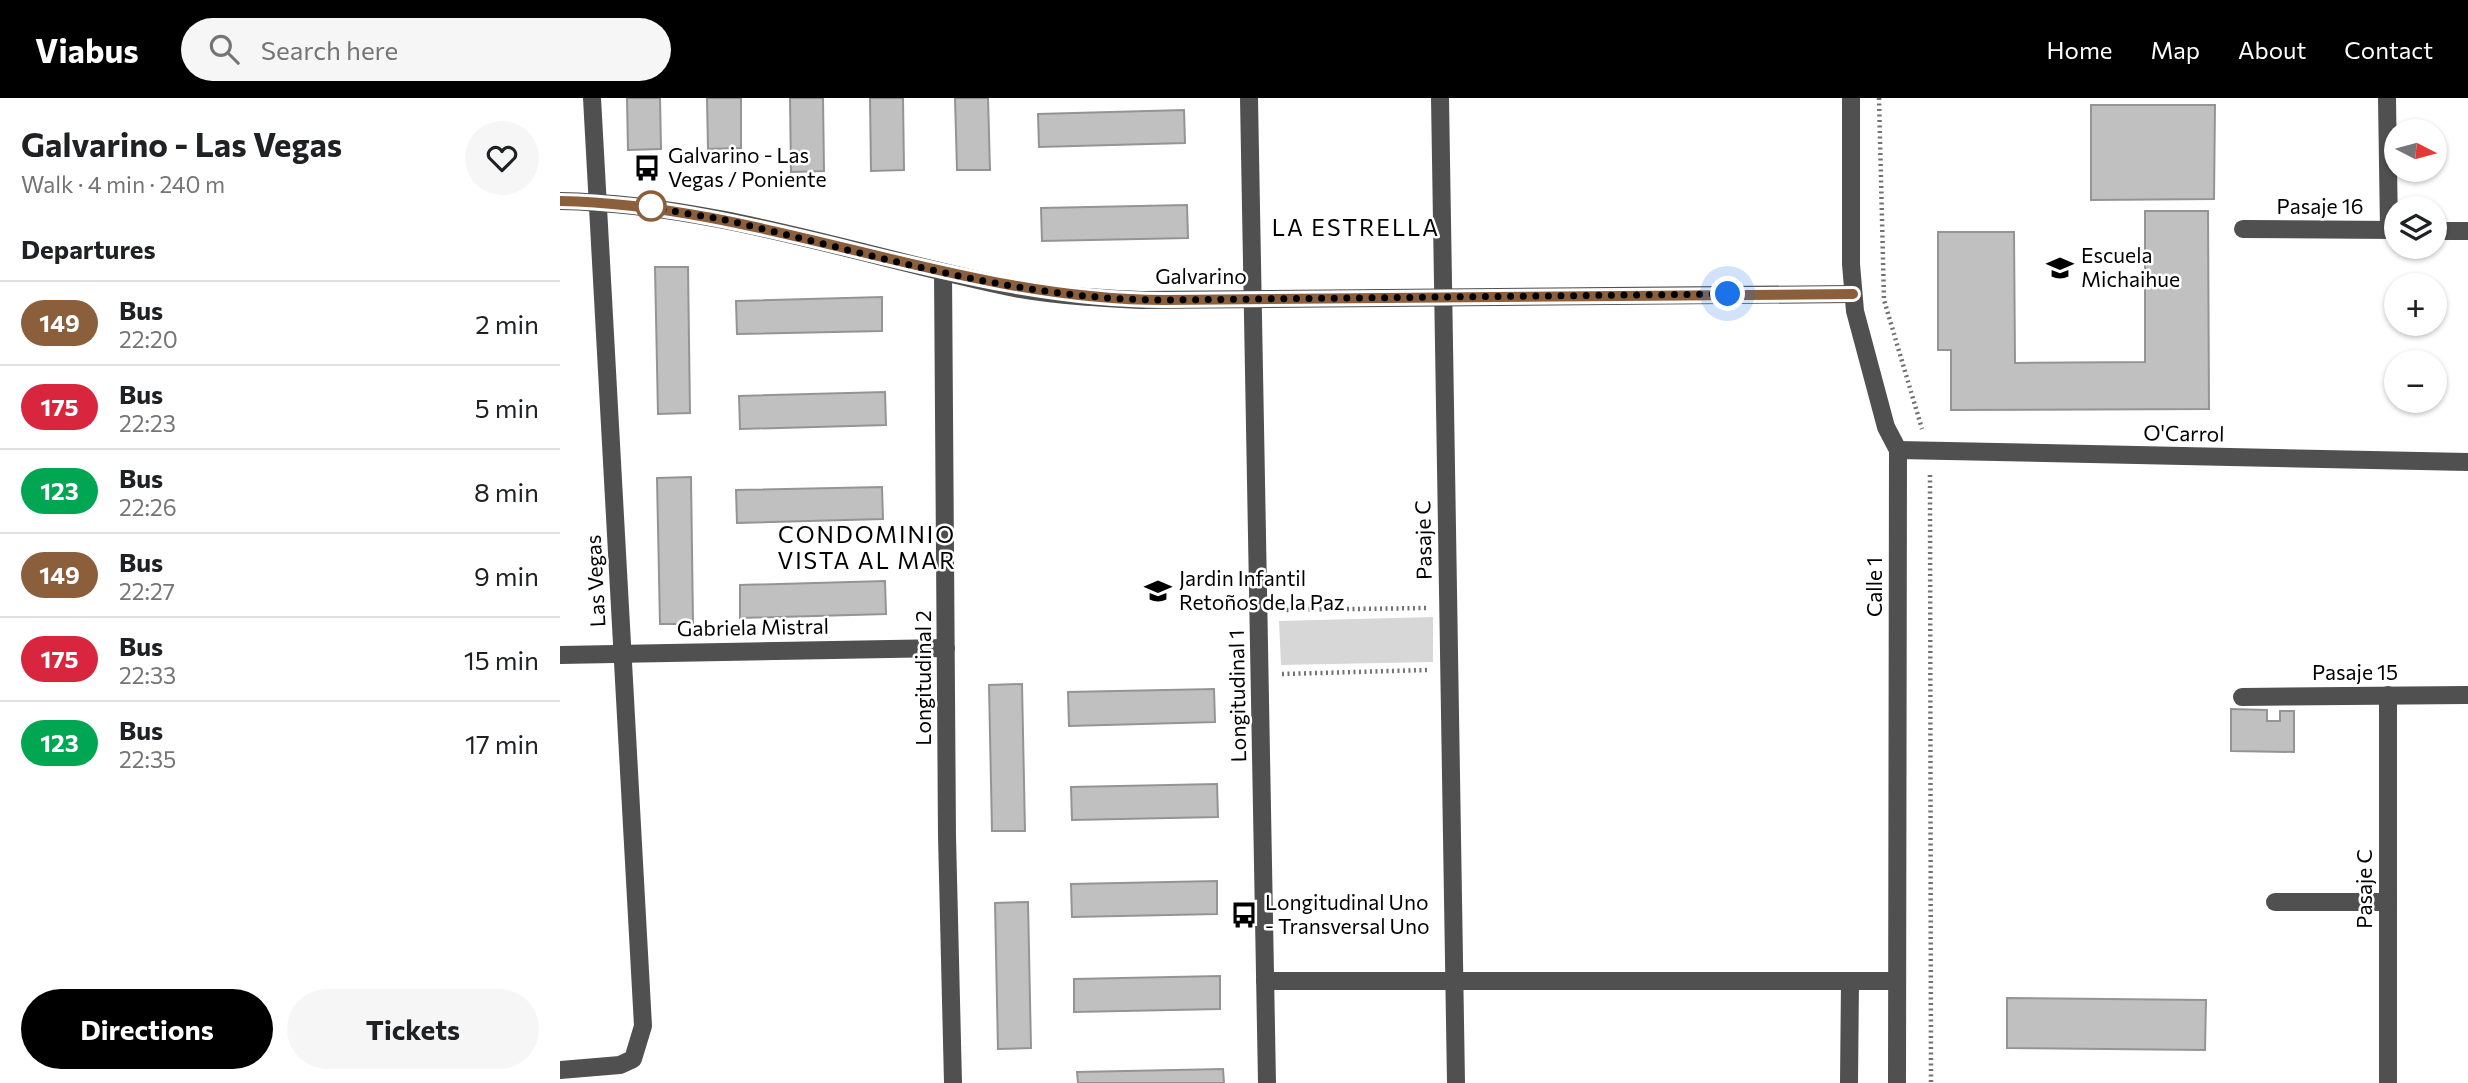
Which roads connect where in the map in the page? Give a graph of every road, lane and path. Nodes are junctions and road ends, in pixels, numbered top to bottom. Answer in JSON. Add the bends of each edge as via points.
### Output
{"nodes":[{"id":1,"x":592,"y":98,"type":"edge"},
{"id":2,"x":1249,"y":98,"type":"edge"},
{"id":3,"x":1440,"y":98,"type":"edge"},
{"id":4,"x":1851,"y":98,"type":"edge"},
{"id":5,"x":2387,"y":98,"type":"edge"},
{"id":6,"x":2391,"y":196,"type":"edge"},
{"id":7,"x":560,"y":201,"type":"edge"},
{"id":8,"x":596,"y":202,"type":"junction"},
{"id":9,"x":2243,"y":229,"type":"dead end"},
{"id":10,"x":2384,"y":230,"type":"edge"},
{"id":11,"x":2447,"y":231,"type":"edge"},
{"id":12,"x":2468,"y":231,"type":"edge"},
{"id":13,"x":943,"y":272,"type":"junction"},
{"id":14,"x":1853,"y":294,"type":"junction"},
{"id":15,"x":1443,"y":296,"type":"junction"},
{"id":16,"x":1253,"y":299,"type":"junction"},
{"id":17,"x":1898,"y":450,"type":"junction"},
{"id":18,"x":2468,"y":462,"type":"edge"},
{"id":19,"x":1448,"y":608,"type":"junction"},
{"id":20,"x":1259,"y":610,"type":"junction"},
{"id":21,"x":946,"y":648,"type":"junction"},
{"id":22,"x":623,"y":653,"type":"junction"},
{"id":23,"x":560,"y":654,"type":"edge"},
{"id":24,"x":1449,"y":669,"type":"junction"},
{"id":25,"x":1260,"y":675,"type":"junction"},
{"id":26,"x":2388,"y":695,"type":"junction"},
{"id":27,"x":2468,"y":695,"type":"edge"},
{"id":28,"x":2242,"y":697,"type":"dead end"},
{"id":29,"x":2275,"y":902,"type":"dead end"},
{"id":30,"x":2388,"y":902,"type":"junction"},
{"id":31,"x":1265,"y":981,"type":"junction"},
{"id":32,"x":1454,"y":981,"type":"junction"},
{"id":33,"x":1850,"y":981,"type":"junction"},
{"id":34,"x":1897,"y":981,"type":"junction"},
{"id":35,"x":560,"y":1070,"type":"edge"},
{"id":36,"x":953,"y":1083,"type":"edge"},
{"id":37,"x":1267,"y":1083,"type":"edge"},
{"id":38,"x":1456,"y":1083,"type":"edge"},
{"id":39,"x":1849,"y":1083,"type":"edge"},
{"id":40,"x":1897,"y":1083,"type":"edge"},
{"id":41,"x":2388,"y":1083,"type":"edge"}],
"edges":[{"from":1,"to":8,"type":"street","name":"Las Vegas"},
{"from":2,"to":16,"type":"street","name":"Longitudinal 1"},
{"from":3,"to":15,"type":"street","name":"Pasaje C"},
{"from":4,"to":14,"type":"street","name":"Calle 1"},
{"from":5,"to":6,"type":"street"},
{"from":7,"to":8,"type":"street","name":"Galvarino"},
{"from":8,"to":13,"type":"street","name":"Galvarino","via":[[669,209]]},
{"from":8,"to":22,"type":"street","name":"Las Vegas"},
{"from":9,"to":10,"type":"street","name":"Pasaje 16"},
{"from":11,"to":12,"type":"street"},
{"from":13,"to":16,"type":"street","name":"Galvarino","via":[[1085,297]]},
{"from":13,"to":21,"type":"street","name":"Longitudinal 2"},
{"from":14,"to":15,"type":"street","name":"Galvarino"},
{"from":14,"to":17,"type":"street","name":"Calle 1","via":[[1879,403]]},
{"from":15,"to":16,"type":"street","name":"Galvarino"},
{"from":15,"to":19,"type":"street","name":"Pasaje C"},
{"from":16,"to":20,"type":"street","name":"Longitudinal 1"},
{"from":17,"to":18,"type":"street","name":"O'Carrol"},
{"from":17,"to":34,"type":"street","name":"Calle 1"},
{"from":19,"to":20,"type":"path"},
{"from":19,"to":24,"type":"street","name":"Pasaje C"},
{"from":20,"to":25,"type":"street","name":"Longitudinal 1"},
{"from":21,"to":22,"type":"street","name":"Gabriela Mistral"},
{"from":21,"to":36,"type":"street","name":"Longitudinal 2"},
{"from":22,"to":23,"type":"street","name":"Gabriela Mistral"},
{"from":22,"to":35,"type":"street","name":"Las Vegas","via":[[643,1026],[633,1059],[620,1065]]},
{"from":24,"to":25,"type":"path"},
{"from":24,"to":32,"type":"street","name":"Pasaje C"},
{"from":25,"to":31,"type":"street","name":"Longitudinal 1"},
{"from":26,"to":27,"type":"street","name":"Pasaje 15"},
{"from":26,"to":28,"type":"street","name":"Pasaje 15"},
{"from":26,"to":30,"type":"street","name":"Pasaje C"},
{"from":29,"to":30,"type":"street"},
{"from":30,"to":41,"type":"street","name":"Pasaje C"},
{"from":31,"to":32,"type":"street"},
{"from":31,"to":37,"type":"street","name":"Longitudinal 1"},
{"from":32,"to":33,"type":"street"},
{"from":32,"to":38,"type":"street","name":"Pasaje C"},
{"from":33,"to":34,"type":"street"},
{"from":33,"to":39,"type":"street"},
{"from":34,"to":40,"type":"street","name":"Calle 1"}]}
